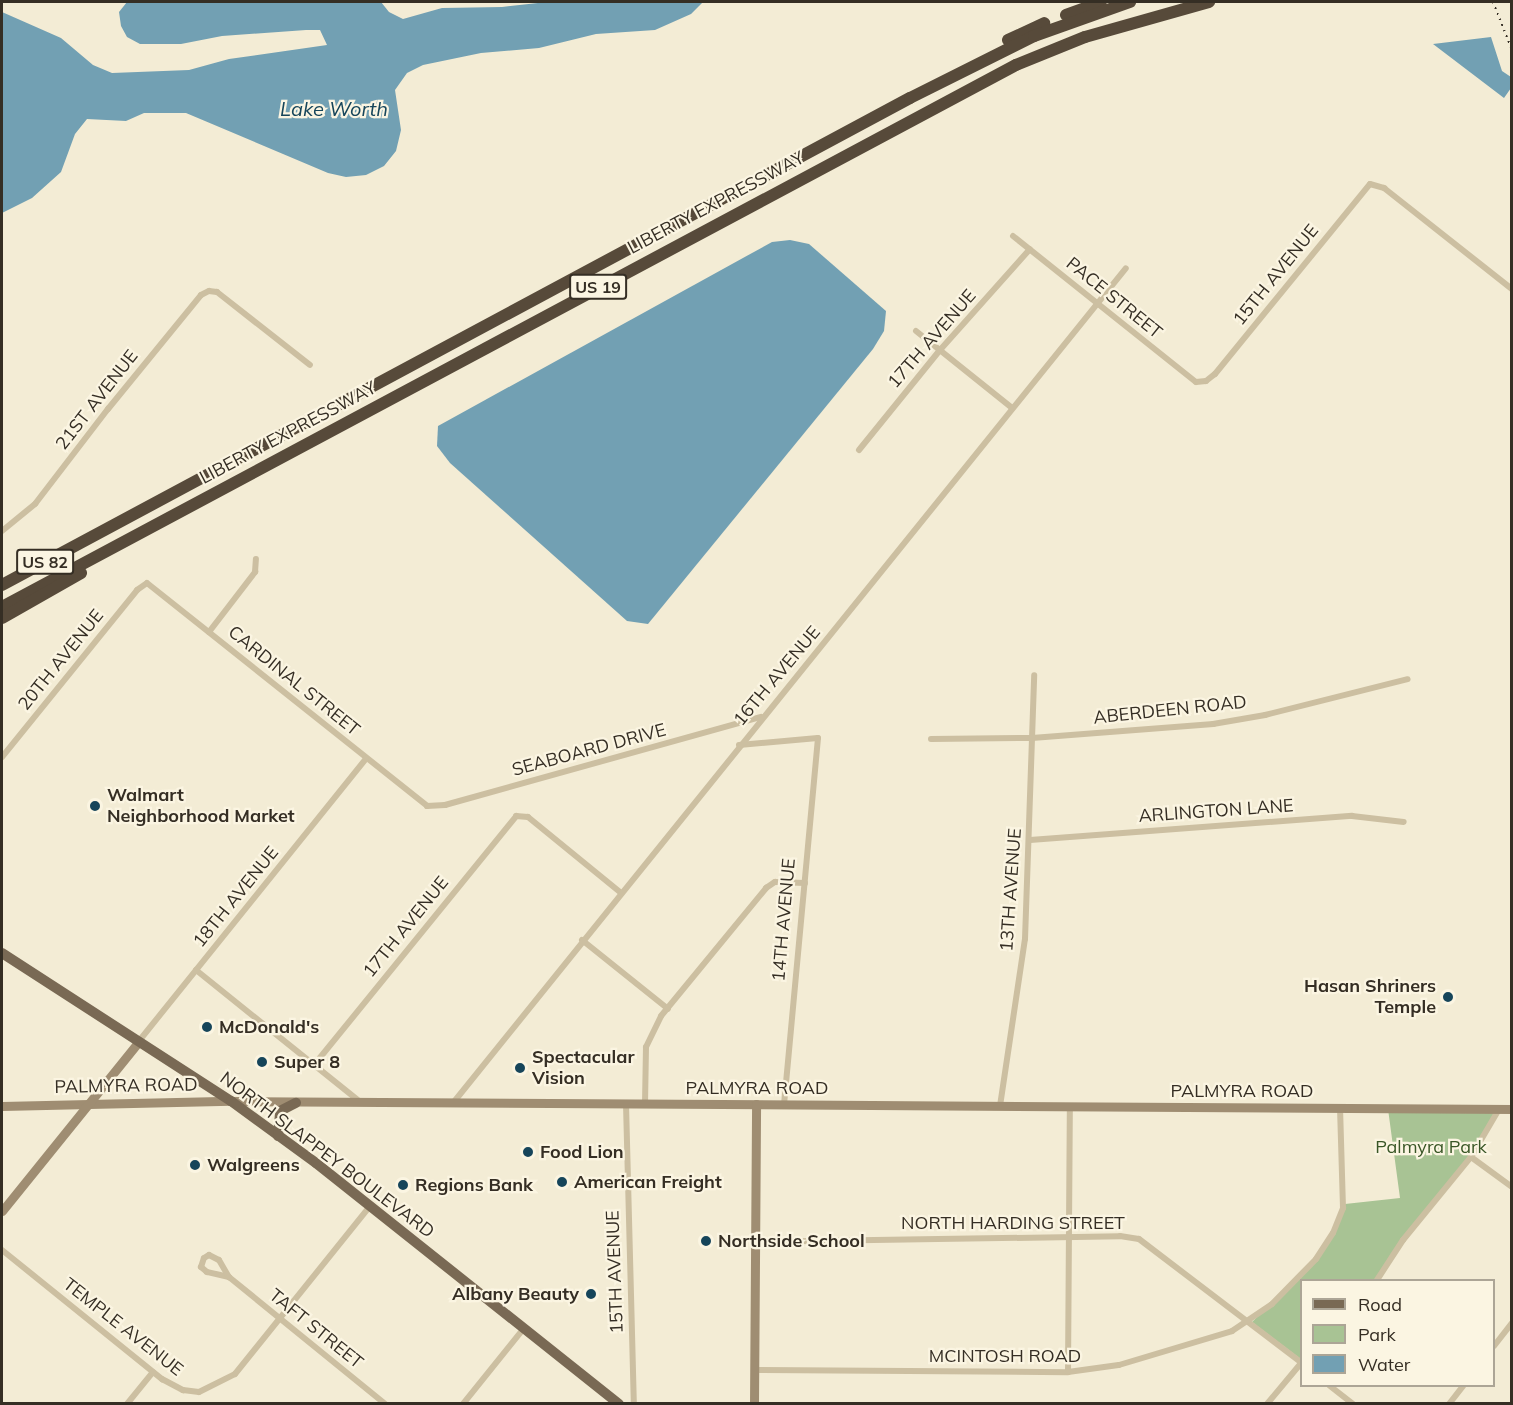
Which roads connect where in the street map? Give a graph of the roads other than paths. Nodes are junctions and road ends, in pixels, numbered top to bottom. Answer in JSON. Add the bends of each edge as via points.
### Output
{"nodes":[{"id":1,"x":1101,"y":2,"type":"edge"},
{"id":2,"x":1130,"y":2,"type":"edge"},
{"id":3,"x":1209,"y":2,"type":"edge"},
{"id":4,"x":910,"y":98,"type":"junction"},
{"id":5,"x":1013,"y":236,"type":"dead end"},
{"id":6,"x":1030,"y":249,"type":"junction"},
{"id":7,"x":1126,"y":268,"type":"dead end"},
{"id":8,"x":208,"y":283,"type":"dead end"},
{"id":9,"x":1512,"y":289,"type":"edge"},
{"id":10,"x":209,"y":291,"type":"junction"},
{"id":11,"x":1097,"y":303,"type":"junction"},
{"id":12,"x":916,"y":331,"type":"dead end"},
{"id":13,"x":940,"y":350,"type":"junction"},
{"id":14,"x":310,"y":365,"type":"dead end"},
{"id":15,"x":1196,"y":382,"type":"joint"},
{"id":16,"x":1012,"y":408,"type":"junction"},
{"id":17,"x":859,"y":450,"type":"dead end"},
{"id":18,"x":217,"y":492,"type":"junction"},
{"id":19,"x":2,"y":531,"type":"edge"},
{"id":20,"x":88,"y":539,"type":"junction"},
{"id":21,"x":256,"y":559,"type":"dead end"},
{"id":22,"x":2,"y":576,"type":"edge"},
{"id":23,"x":144,"y":584,"type":"joint"},
{"id":24,"x":2,"y":585,"type":"edge"},
{"id":25,"x":2,"y":607,"type":"edge"},
{"id":26,"x":2,"y":618,"type":"edge"},
{"id":27,"x":209,"y":632,"type":"junction"},
{"id":28,"x":1034,"y":675,"type":"dead end"},
{"id":29,"x":1408,"y":679,"type":"dead end"},
{"id":30,"x":761,"y":717,"type":"junction"},
{"id":31,"x":1032,"y":738,"type":"junction"},
{"id":32,"x":930,"y":739,"type":"dead end"},
{"id":33,"x":739,"y":745,"type":"junction"},
{"id":34,"x":2,"y":757,"type":"edge"},
{"id":35,"x":366,"y":759,"type":"junction"},
{"id":36,"x":424,"y":804,"type":"joint"},
{"id":37,"x":1404,"y":822,"type":"dead end"},
{"id":38,"x":1030,"y":840,"type":"junction"},
{"id":39,"x":805,"y":883,"type":"junction"},
{"id":40,"x":620,"y":892,"type":"junction"},
{"id":41,"x":582,"y":940,"type":"junction"},
{"id":42,"x":2,"y":953,"type":"edge"},
{"id":43,"x":196,"y":970,"type":"junction"},
{"id":44,"x":668,"y":1009,"type":"junction"},
{"id":45,"x":139,"y":1041,"type":"junction"},
{"id":46,"x":314,"y":1065,"type":"junction"},
{"id":47,"x":231,"y":1101,"type":"junction"},
{"id":48,"x":89,"y":1102,"type":"junction"},
{"id":49,"x":296,"y":1102,"type":"junction"},
{"id":50,"x":361,"y":1103,"type":"junction"},
{"id":51,"x":453,"y":1103,"type":"junction"},
{"id":52,"x":626,"y":1104,"type":"junction"},
{"id":53,"x":645,"y":1104,"type":"junction"},
{"id":54,"x":756,"y":1104,"type":"junction"},
{"id":55,"x":784,"y":1104,"type":"junction"},
{"id":56,"x":2,"y":1106,"type":"edge"},
{"id":57,"x":1000,"y":1106,"type":"junction"},
{"id":58,"x":1070,"y":1107,"type":"junction"},
{"id":59,"x":1340,"y":1108,"type":"junction"},
{"id":60,"x":1499,"y":1109,"type":"junction"},
{"id":61,"x":1512,"y":1109,"type":"edge"},
{"id":62,"x":278,"y":1136,"type":"junction"},
{"id":63,"x":1471,"y":1157,"type":"junction"},
{"id":64,"x":1512,"y":1187,"type":"edge"},
{"id":65,"x":370,"y":1205,"type":"junction"},
{"id":66,"x":2,"y":1211,"type":"edge"},
{"id":67,"x":1069,"y":1238,"type":"junction"},
{"id":68,"x":754,"y":1242,"type":"junction"},
{"id":69,"x":2,"y":1250,"type":"edge"},
{"id":70,"x":229,"y":1277,"type":"junction"},
{"id":71,"x":1378,"y":1279,"type":"edge"},
{"id":72,"x":280,"y":1319,"type":"junction"},
{"id":73,"x":1247,"y":1323,"type":"junction"},
{"id":74,"x":1512,"y":1323,"type":"edge"},
{"id":75,"x":524,"y":1328,"type":"junction"},
{"id":76,"x":1495,"y":1345,"type":"edge"},
{"id":77,"x":1300,"y":1362,"type":"edge"},
{"id":78,"x":1300,"y":1364,"type":"edge"},
{"id":79,"x":754,"y":1370,"type":"junction"},
{"id":80,"x":153,"y":1372,"type":"junction"},
{"id":81,"x":1068,"y":1372,"type":"junction"},
{"id":82,"x":1331,"y":1387,"type":"edge"},
{"id":83,"x":1462,"y":1387,"type":"edge"},
{"id":84,"x":127,"y":1404,"type":"edge"},
{"id":85,"x":385,"y":1404,"type":"edge"},
{"id":86,"x":463,"y":1404,"type":"edge"},
{"id":87,"x":619,"y":1404,"type":"edge"},
{"id":88,"x":634,"y":1404,"type":"edge"},
{"id":89,"x":754,"y":1404,"type":"edge"},
{"id":90,"x":1268,"y":1404,"type":"edge"},
{"id":91,"x":1353,"y":1404,"type":"edge"},
{"id":92,"x":1449,"y":1404,"type":"edge"}],
"edges":[{"from":1,"to":4,"type":"highway","via":[[1027,30]]},
{"from":2,"to":4,"type":"highway","name":"LIBERTY EXPRESSWAY","number":"US 19","via":[[1034,36]]},
{"from":3,"to":18,"type":"highway","name":"LIBERTY EXPRESSWAY","number":"US 19","via":[[1085,37],[1016,66]]},
{"from":4,"to":20,"type":"highway","name":"LIBERTY EXPRESSWAY","number":"US 19"},
{"from":5,"to":6,"type":"street","name":"PACE STREET"},
{"from":6,"to":11,"type":"street","name":"PACE STREET"},
{"from":6,"to":13,"type":"street","name":"17TH AVENUE"},
{"from":7,"to":11,"type":"street","name":"16TH AVENUE"},
{"from":8,"to":10,"type":"street"},
{"from":9,"to":15,"type":"street","name":"15TH AVENUE","via":[[1377,183],[1364,189],[1215,374]]},
{"from":10,"to":14,"type":"street","via":[[218,292]]},
{"from":10,"to":19,"type":"street","name":"21ST AVENUE","via":[[201,295],[122,391],[40,497]]},
{"from":11,"to":15,"type":"street","name":"PACE STREET"},
{"from":11,"to":16,"type":"street","name":"16TH AVENUE"},
{"from":12,"to":13,"type":"street"},
{"from":13,"to":16,"type":"street"},
{"from":13,"to":17,"type":"street","name":"17TH AVENUE"},
{"from":16,"to":30,"type":"street","name":"16TH AVENUE"},
{"from":18,"to":25,"type":"highway","name":"LIBERTY EXPRESSWAY","number":"US 19"},
{"from":18,"to":26,"type":"highway"},
{"from":20,"to":22,"type":"highway","number":"US 19"},
{"from":20,"to":24,"type":"highway","name":"LIBERTY EXPRESSWAY","number":"US 82"},
{"from":21,"to":27,"type":"street","via":[[255,572]]},
{"from":23,"to":27,"type":"street","name":"CARDINAL STREET"},
{"from":23,"to":34,"type":"street","name":"20TH AVENUE"},
{"from":27,"to":35,"type":"street","name":"CARDINAL STREET"},
{"from":28,"to":31,"type":"street","name":"13TH AVENUE"},
{"from":29,"to":31,"type":"street","name":"ABERDEEN ROAD","via":[[1232,722]]},
{"from":30,"to":33,"type":"street","name":"16TH AVENUE"},
{"from":30,"to":36,"type":"street","name":"SEABOARD DRIVE","via":[[446,805]]},
{"from":31,"to":32,"type":"street","name":"ABERDEEN ROAD"},
{"from":31,"to":38,"type":"street","name":"13TH AVENUE"},
{"from":33,"to":39,"type":"street","name":"14TH AVENUE","via":[[818,738]]},
{"from":33,"to":40,"type":"street","name":"16TH AVENUE"},
{"from":35,"to":36,"type":"street","name":"CARDINAL STREET"},
{"from":35,"to":43,"type":"street","name":"18TH AVENUE"},
{"from":37,"to":38,"type":"street","name":"ARLINGTON LANE","via":[[1352,816]]},
{"from":38,"to":57,"type":"street","name":"13TH AVENUE","via":[[1025,939]]},
{"from":39,"to":44,"type":"street","via":[[775,882],[766,888]]},
{"from":39,"to":55,"type":"street","name":"14TH AVENUE"},
{"from":40,"to":41,"type":"street","name":"16TH AVENUE"},
{"from":40,"to":46,"type":"street","name":"17TH AVENUE","via":[[524,816],[516,816]]},
{"from":41,"to":44,"type":"street"},
{"from":41,"to":51,"type":"street","name":"16TH AVENUE"},
{"from":42,"to":45,"type":"main road","name":"NORTH SLAPPEY BOULEVARD"},
{"from":43,"to":45,"type":"street","name":"18TH AVENUE"},
{"from":43,"to":46,"type":"street"},
{"from":44,"to":53,"type":"street","via":[[652,1029],[646,1047]]},
{"from":45,"to":47,"type":"main road","name":"NORTH SLAPPEY BOULEVARD"},
{"from":45,"to":48,"type":"main road"},
{"from":46,"to":50,"type":"street"},
{"from":47,"to":48,"type":"main road","name":"PALMYRA ROAD"},
{"from":47,"to":49,"type":"main road","name":"PALMYRA ROAD"},
{"from":47,"to":62,"type":"main road","name":"NORTH SLAPPEY BOULEVARD"},
{"from":48,"to":56,"type":"main road","name":"PALMYRA ROAD"},
{"from":48,"to":66,"type":"main road"},
{"from":49,"to":50,"type":"main road","name":"PALMYRA ROAD"},
{"from":49,"to":62,"type":"main road","via":[[280,1111]]},
{"from":50,"to":51,"type":"main road","name":"PALMYRA ROAD"},
{"from":51,"to":52,"type":"main road","name":"PALMYRA ROAD"},
{"from":52,"to":53,"type":"main road","name":"PALMYRA ROAD"},
{"from":52,"to":88,"type":"street","name":"15TH AVENUE"},
{"from":53,"to":54,"type":"main road","name":"PALMYRA ROAD"},
{"from":54,"to":55,"type":"main road","name":"PALMYRA ROAD"},
{"from":54,"to":68,"type":"main road"},
{"from":55,"to":57,"type":"main road","name":"PALMYRA ROAD"},
{"from":57,"to":58,"type":"main road","name":"PALMYRA ROAD"},
{"from":58,"to":59,"type":"main road","name":"PALMYRA ROAD"},
{"from":58,"to":67,"type":"street"},
{"from":59,"to":60,"type":"main road","name":"PALMYRA ROAD"},
{"from":59,"to":73,"type":"street","name":"MCINTOSH ROAD","via":[[1343,1173],[1339,1221],[1316,1258],[1272,1304]]},
{"from":60,"to":61,"type":"main road","name":"PALMYRA ROAD"},
{"from":60,"to":63,"type":"street"},
{"from":62,"to":65,"type":"main road","name":"NORTH SLAPPEY BOULEVARD"},
{"from":63,"to":64,"type":"street"},
{"from":63,"to":71,"type":"street","via":[[1403,1240]]},
{"from":65,"to":72,"type":"street","name":"TEMPLE AVENUE"},
{"from":65,"to":75,"type":"main road","name":"NORTH SLAPPEY BOULEVARD"},
{"from":67,"to":68,"type":"street","name":"NORTH HARDING STREET"},
{"from":67,"to":73,"type":"street","name":"NORTH HARDING STREET","via":[[1139,1239]]},
{"from":67,"to":81,"type":"street"},
{"from":68,"to":79,"type":"main road"},
{"from":69,"to":80,"type":"street","name":"TEMPLE AVENUE"},
{"from":70,"to":70,"type":"street","name":"TAFT STREET","via":[[214,1256],[209,1255],[201,1262],[207,1272]]},
{"from":70,"to":72,"type":"street","name":"TAFT STREET"},
{"from":72,"to":80,"type":"street","name":"TEMPLE AVENUE","via":[[235,1374],[207,1391],[183,1390]]},
{"from":72,"to":85,"type":"street","name":"TAFT STREET"},
{"from":73,"to":77,"type":"street","name":"NORTH HARDING STREET"},
{"from":73,"to":81,"type":"street","name":"MCINTOSH ROAD","via":[[1141,1359]]},
{"from":74,"to":76,"type":"street"},
{"from":75,"to":86,"type":"street"},
{"from":75,"to":87,"type":"main road","name":"NORTH SLAPPEY BOULEVARD"},
{"from":78,"to":90,"type":"street"},
{"from":79,"to":81,"type":"street","name":"MCINTOSH ROAD"},
{"from":79,"to":89,"type":"main road"},
{"from":80,"to":84,"type":"street"},
{"from":82,"to":91,"type":"street"},
{"from":83,"to":92,"type":"street"}]}
